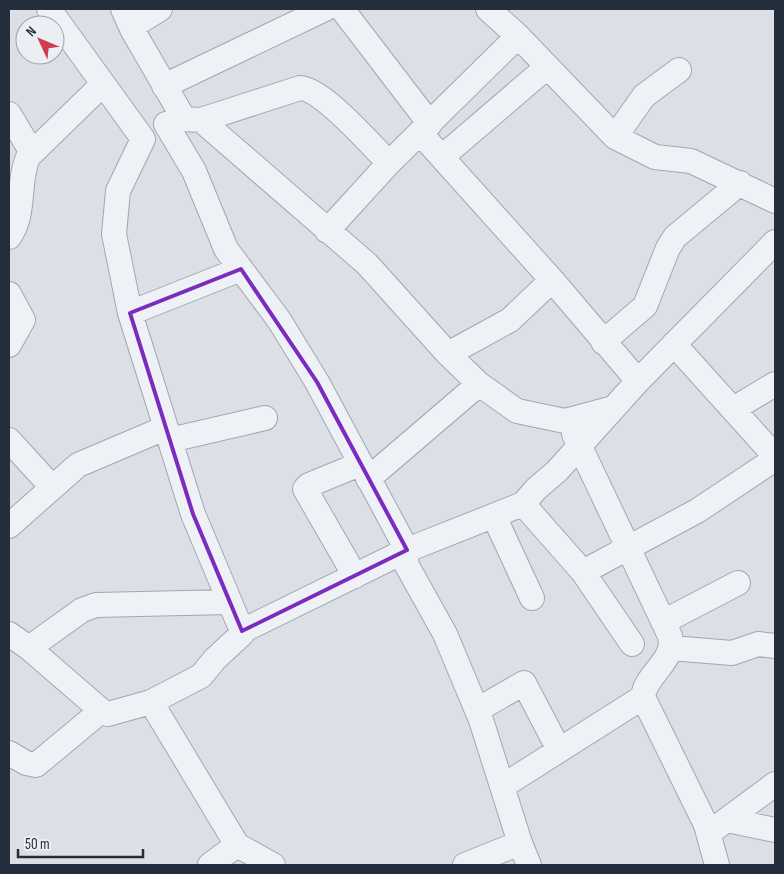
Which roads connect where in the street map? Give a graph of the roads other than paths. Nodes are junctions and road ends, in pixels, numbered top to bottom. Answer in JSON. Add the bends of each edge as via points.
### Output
{"nodes":[{"id":1,"x":49,"y":9,"type":"edge"},
{"id":2,"x":160,"y":9,"type":"edge"},
{"id":3,"x":325,"y":9,"type":"edge"},
{"id":4,"x":342,"y":9,"type":"edge"},
{"id":5,"x":127,"y":18,"type":"edge"},
{"id":6,"x":507,"y":19,"type":"edge"},
{"id":7,"x":547,"y":67,"type":"junction"},
{"id":8,"x":679,"y":70,"type":"dead end"},
{"id":9,"x":102,"y":85,"type":"junction"},
{"id":10,"x":164,"y":86,"type":"junction"},
{"id":11,"x":9,"y":114,"type":"edge"},
{"id":12,"x":184,"y":121,"type":"junction"},
{"id":13,"x":426,"y":129,"type":"junction"},
{"id":14,"x":615,"y":137,"type":"junction"},
{"id":15,"x":143,"y":139,"type":"junction"},
{"id":16,"x":32,"y":151,"type":"junction"},
{"id":17,"x":442,"y":158,"type":"junction"},
{"id":18,"x":389,"y":163,"type":"junction"},
{"id":19,"x":740,"y":183,"type":"junction"},
{"id":20,"x":775,"y":201,"type":"edge"},
{"id":21,"x":327,"y":231,"type":"junction"},
{"id":22,"x":9,"y":237,"type":"edge"},
{"id":23,"x":775,"y":242,"type":"edge"},
{"id":24,"x":242,"y":270,"type":"junction"},
{"id":25,"x":552,"y":280,"type":"junction"},
{"id":26,"x":9,"y":294,"type":"edge"},
{"id":27,"x":130,"y":313,"type":"junction"},
{"id":28,"x":603,"y":342,"type":"junction"},
{"id":29,"x":674,"y":344,"type":"junction"},
{"id":30,"x":9,"y":345,"type":"edge"},
{"id":31,"x":448,"y":354,"type":"junction"},
{"id":32,"x":638,"y":380,"type":"junction"},
{"id":33,"x":479,"y":384,"type":"junction"},
{"id":34,"x":775,"y":384,"type":"edge"},
{"id":35,"x":613,"y":408,"type":"junction"},
{"id":36,"x":735,"y":408,"type":"junction"},
{"id":37,"x":265,"y":418,"type":"dead end"},
{"id":38,"x":566,"y":421,"type":"junction"},
{"id":39,"x":167,"y":434,"type":"junction"},
{"id":40,"x":9,"y":440,"type":"edge"},
{"id":41,"x":580,"y":444,"type":"junction"},
{"id":42,"x":775,"y":458,"type":"edge"},
{"id":43,"x":364,"y":471,"type":"junction"},
{"id":44,"x":51,"y":486,"type":"junction"},
{"id":45,"x":523,"y":504,"type":"junction"},
{"id":46,"x":494,"y":516,"type":"junction"},
{"id":47,"x":9,"y":526,"type":"edge"},
{"id":48,"x":628,"y":548,"type":"junction"},
{"id":49,"x":407,"y":550,"type":"junction"},
{"id":50,"x":583,"y":572,"type":"junction"},
{"id":51,"x":354,"y":576,"type":"junction"},
{"id":52,"x":738,"y":583,"type":"dead end"},
{"id":53,"x":532,"y":598,"type":"dead end"},
{"id":54,"x":228,"y":602,"type":"junction"},
{"id":55,"x":663,"y":622,"type":"junction"},
{"id":56,"x":242,"y":631,"type":"junction"},
{"id":57,"x":9,"y":634,"type":"edge"},
{"id":58,"x":632,"y":644,"type":"dead end"},
{"id":59,"x":775,"y":646,"type":"edge"},
{"id":60,"x":29,"y":648,"type":"junction"},
{"id":61,"x":671,"y":648,"type":"junction"},
{"id":62,"x":642,"y":697,"type":"junction"},
{"id":63,"x":151,"y":702,"type":"junction"},
{"id":64,"x":477,"y":710,"type":"junction"},
{"id":65,"x":101,"y":711,"type":"junction"},
{"id":66,"x":559,"y":750,"type":"junction"},
{"id":67,"x":9,"y":753,"type":"edge"},
{"id":68,"x":775,"y":784,"type":"edge"},
{"id":69,"x":503,"y":786,"type":"junction"},
{"id":70,"x":718,"y":826,"type":"junction"},
{"id":71,"x":775,"y":830,"type":"edge"},
{"id":72,"x":520,"y":843,"type":"junction"},
{"id":73,"x":237,"y":845,"type":"junction"},
{"id":74,"x":210,"y":865,"type":"edge"},
{"id":75,"x":273,"y":865,"type":"edge"},
{"id":76,"x":465,"y":865,"type":"edge"},
{"id":77,"x":529,"y":865,"type":"edge"},
{"id":78,"x":717,"y":865,"type":"edge"}],
"edges":[{"from":1,"to":9,"type":"street"},
{"from":2,"to":5,"type":"street"},
{"from":3,"to":10,"type":"street"},
{"from":4,"to":13,"type":"street"},
{"from":5,"to":10,"type":"street"},
{"from":6,"to":7,"type":"street"},
{"from":6,"to":13,"type":"street"},
{"from":7,"to":14,"type":"street"},
{"from":7,"to":17,"type":"street"},
{"from":8,"to":14,"type":"street","via":[[644,96]]},
{"from":9,"to":15,"type":"street"},
{"from":9,"to":16,"type":"street"},
{"from":10,"to":12,"type":"street"},
{"from":11,"to":16,"type":"street"},
{"from":12,"to":15,"type":"street"},
{"from":12,"to":18,"type":"street","via":[[307,88],[324,99]]},
{"from":12,"to":21,"type":"street"},
{"from":12,"to":24,"type":"street","via":[[194,172],[226,249]]},
{"from":13,"to":17,"type":"street"},
{"from":13,"to":18,"type":"street"},
{"from":14,"to":19,"type":"street","via":[[655,157],[683,158]]},
{"from":15,"to":27,"type":"street","via":[[118,191],[114,234]]},
{"from":16,"to":22,"type":"street","via":[[24,168],[17,224]]},
{"from":17,"to":25,"type":"street"},
{"from":18,"to":21,"type":"street"},
{"from":19,"to":20,"type":"street"},
{"from":19,"to":28,"type":"street","via":[[675,237],[645,306]]},
{"from":21,"to":31,"type":"street","via":[[367,264]]},
{"from":23,"to":29,"type":"street"},
{"from":24,"to":27,"type":"street"},
{"from":24,"to":43,"type":"street","via":[[279,320],[318,382]]},
{"from":25,"to":28,"type":"street"},
{"from":25,"to":31,"type":"street","via":[[510,320]]},
{"from":26,"to":30,"type":"street","via":[[23,320]]},
{"from":27,"to":39,"type":"street"},
{"from":28,"to":32,"type":"street"},
{"from":29,"to":32,"type":"street"},
{"from":29,"to":36,"type":"street"},
{"from":31,"to":33,"type":"street"},
{"from":32,"to":35,"type":"street"},
{"from":33,"to":38,"type":"street","via":[[518,411]]},
{"from":33,"to":43,"type":"street"},
{"from":34,"to":36,"type":"street"},
{"from":35,"to":38,"type":"street"},
{"from":35,"to":41,"type":"street"},
{"from":36,"to":42,"type":"street"},
{"from":37,"to":39,"type":"street"},
{"from":38,"to":41,"type":"street"},
{"from":39,"to":44,"type":"street","via":[[82,463]]},
{"from":39,"to":54,"type":"street","via":[[193,514]]},
{"from":40,"to":44,"type":"street"},
{"from":41,"to":45,"type":"street"},
{"from":41,"to":48,"type":"street"},
{"from":42,"to":48,"type":"street","via":[[715,500]]},
{"from":43,"to":49,"type":"street"},
{"from":43,"to":51,"type":"street","via":[[309,485],[305,489]]},
{"from":44,"to":47,"type":"street"},
{"from":45,"to":46,"type":"street"},
{"from":45,"to":50,"type":"street"},
{"from":46,"to":49,"type":"street"},
{"from":46,"to":53,"type":"street"},
{"from":48,"to":50,"type":"street"},
{"from":48,"to":55,"type":"street"},
{"from":49,"to":51,"type":"street"},
{"from":49,"to":64,"type":"street","via":[[406,564],[445,634]]},
{"from":50,"to":58,"type":"street"},
{"from":51,"to":56,"type":"street"},
{"from":52,"to":55,"type":"street"},
{"from":54,"to":56,"type":"street"},
{"from":54,"to":60,"type":"street","via":[[96,605],[82,610]]},
{"from":55,"to":61,"type":"street","via":[[670,636]]},
{"from":56,"to":63,"type":"street","via":[[201,676]]},
{"from":57,"to":60,"type":"street"},
{"from":59,"to":61,"type":"street","via":[[758,644],[732,653]]},
{"from":60,"to":65,"type":"street"},
{"from":61,"to":62,"type":"street"},
{"from":62,"to":66,"type":"street"},
{"from":62,"to":70,"type":"street"},
{"from":63,"to":65,"type":"street","via":[[108,714]]},
{"from":63,"to":73,"type":"street"},
{"from":64,"to":66,"type":"street","via":[[524,683]]},
{"from":64,"to":69,"type":"street"},
{"from":65,"to":67,"type":"street","via":[[36,765]]},
{"from":66,"to":69,"type":"street"},
{"from":68,"to":70,"type":"street"},
{"from":69,"to":72,"type":"street"},
{"from":70,"to":71,"type":"street"},
{"from":70,"to":78,"type":"street"},
{"from":72,"to":76,"type":"street"},
{"from":72,"to":77,"type":"street"},
{"from":73,"to":74,"type":"street"},
{"from":73,"to":75,"type":"street"}]}
